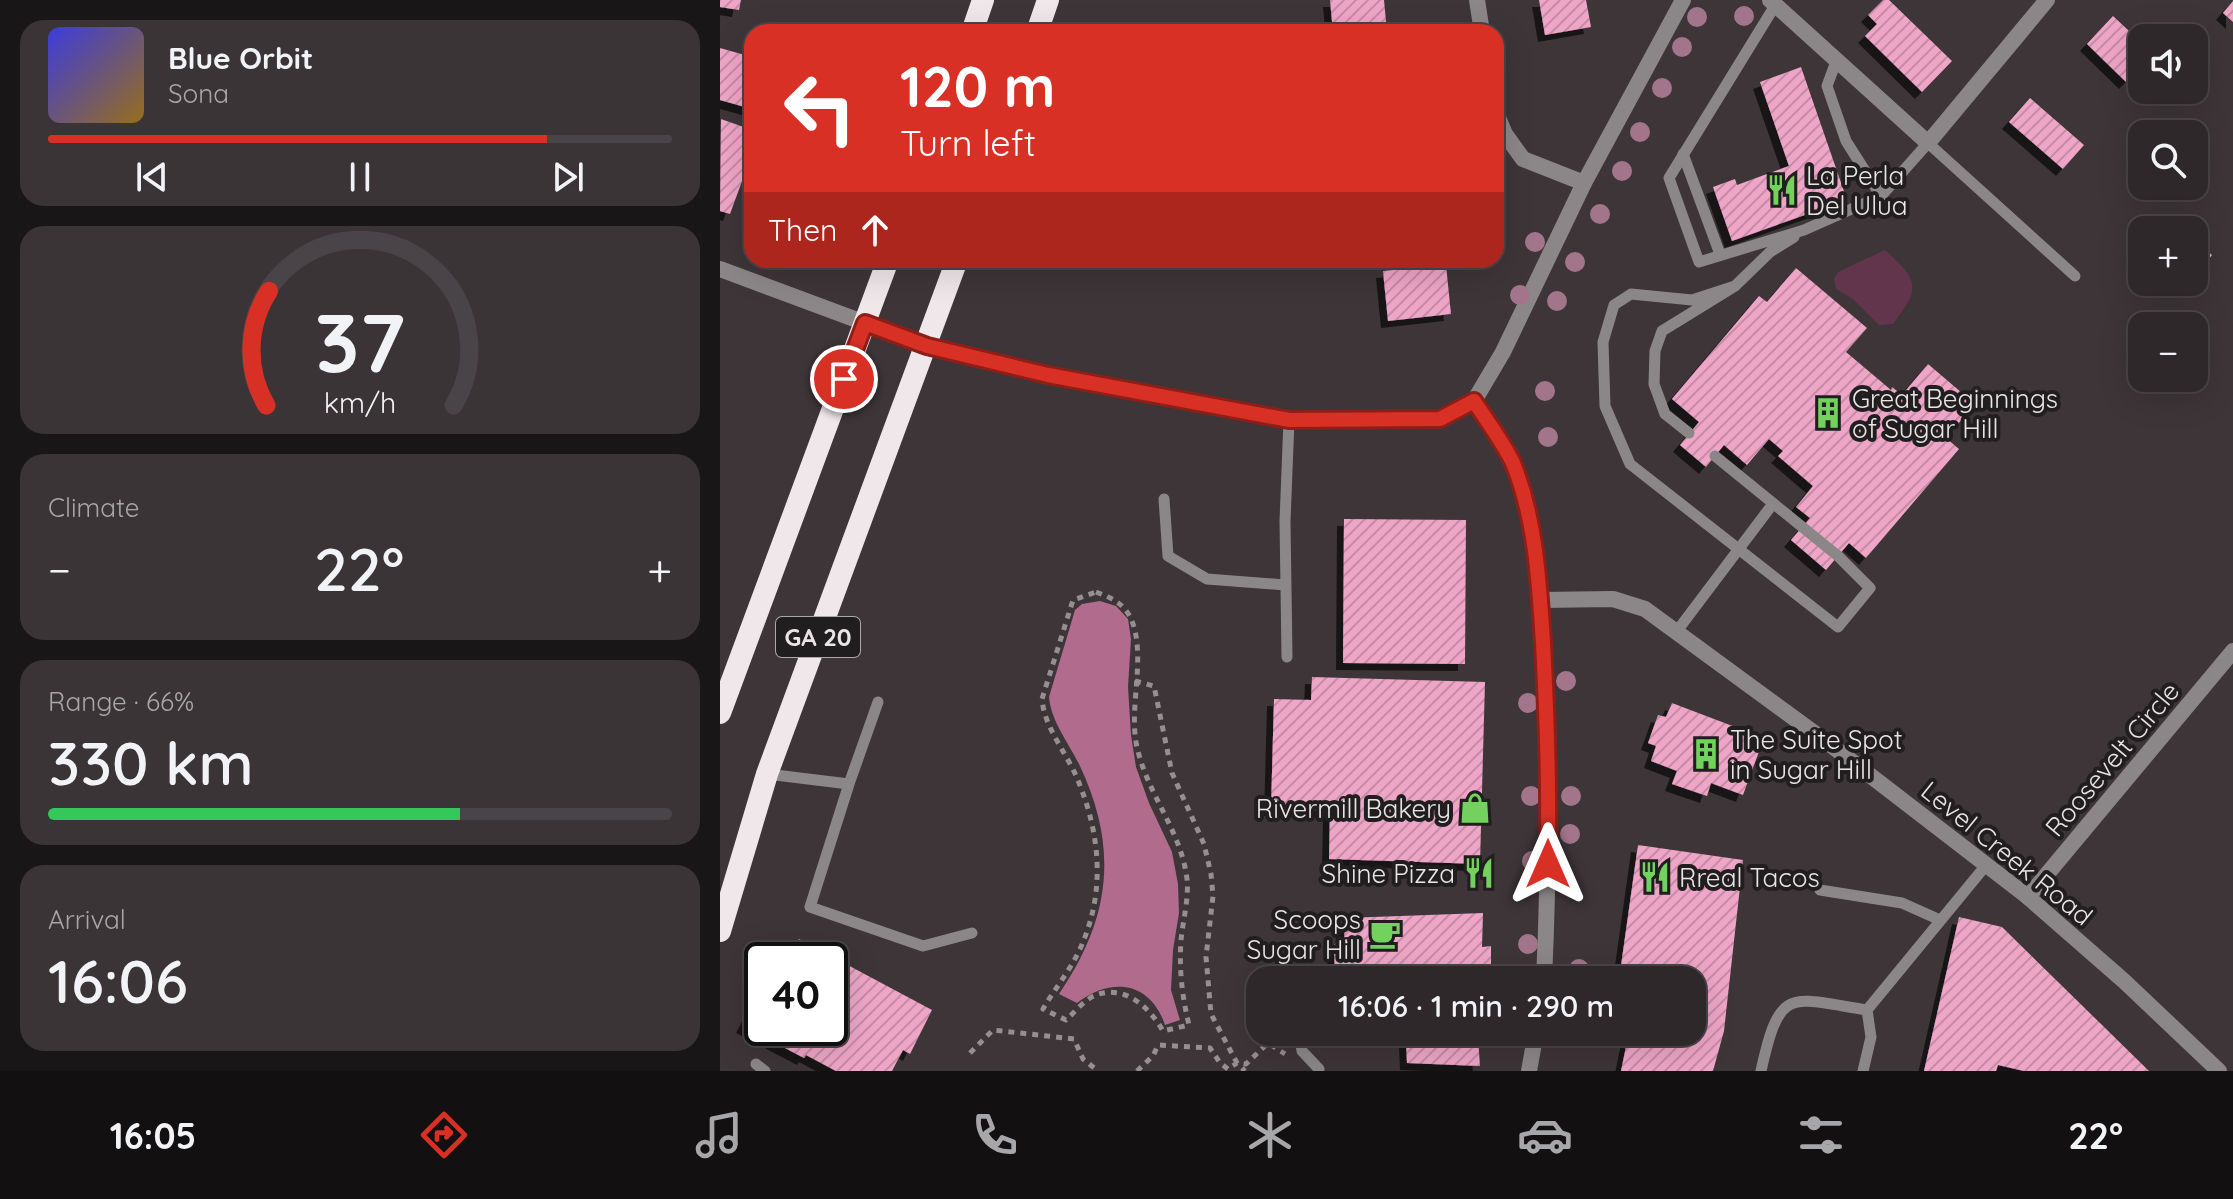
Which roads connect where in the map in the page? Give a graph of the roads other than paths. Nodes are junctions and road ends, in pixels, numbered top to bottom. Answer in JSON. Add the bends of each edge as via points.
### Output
{"nodes":[{"id":1,"x":983,"y":0,"type":"edge"},
{"id":2,"x":1048,"y":0,"type":"edge"},
{"id":3,"x":1477,"y":0,"type":"edge"},
{"id":4,"x":1683,"y":0,"type":"edge"},
{"id":5,"x":2047,"y":0,"type":"edge"},
{"id":6,"x":1773,"y":2,"type":"edge"},
{"id":7,"x":975,"y":24,"type":"edge"},
{"id":8,"x":1040,"y":24,"type":"edge"},
{"id":9,"x":1481,"y":24,"type":"edge"},
{"id":10,"x":1837,"y":59,"type":"junction"},
{"id":11,"x":1504,"y":132,"type":"edge"},
{"id":12,"x":1928,"y":143,"type":"junction"},
{"id":13,"x":1683,"y":154,"type":"junction"},
{"id":14,"x":1584,"y":183,"type":"junction"},
{"id":15,"x":1881,"y":196,"type":"junction"},
{"id":16,"x":1804,"y":230,"type":"junction"},
{"id":17,"x":1720,"y":254,"type":"junction"},
{"id":18,"x":885,"y":268,"type":"edge"},
{"id":19,"x":954,"y":268,"type":"edge"},
{"id":20,"x":720,"y":269,"type":"edge"},
{"id":21,"x":2075,"y":276,"type":"dead end"},
{"id":22,"x":1735,"y":286,"type":"junction"},
{"id":23,"x":865,"y":323,"type":"junction"},
{"id":24,"x":927,"y":346,"type":"junction"},
{"id":25,"x":1474,"y":401,"type":"junction"},
{"id":26,"x":1289,"y":420,"type":"junction"},
{"id":27,"x":1689,"y":433,"type":"dead end"},
{"id":28,"x":1715,"y":456,"type":"dead end"},
{"id":29,"x":1164,"y":499,"type":"dead end"},
{"id":30,"x":1772,"y":505,"type":"junction"},
{"id":31,"x":1737,"y":549,"type":"junction"},
{"id":32,"x":1286,"y":585,"type":"junction"},
{"id":33,"x":1540,"y":600,"type":"junction"},
{"id":34,"x":1677,"y":631,"type":"junction"},
{"id":35,"x":2233,"y":651,"type":"edge"},
{"id":36,"x":1287,"y":657,"type":"dead end"},
{"id":37,"x":878,"y":702,"type":"dead end"},
{"id":38,"x":720,"y":713,"type":"edge"},
{"id":39,"x":767,"y":774,"type":"junction"},
{"id":40,"x":849,"y":784,"type":"junction"},
{"id":41,"x":1987,"y":864,"type":"junction"},
{"id":42,"x":1820,"y":890,"type":"dead end"},
{"id":43,"x":2028,"y":897,"type":"junction"},
{"id":44,"x":1940,"y":920,"type":"junction"},
{"id":45,"x":720,"y":931,"type":"edge"},
{"id":46,"x":972,"y":933,"type":"dead end"},
{"id":47,"x":1544,"y":966,"type":"edge"},
{"id":48,"x":1867,"y":1010,"type":"junction"},
{"id":49,"x":1301,"y":1046,"type":"edge"},
{"id":50,"x":1533,"y":1046,"type":"edge"},
{"id":51,"x":1322,"y":1070,"type":"edge"},
{"id":52,"x":1529,"y":1071,"type":"edge"},
{"id":53,"x":1761,"y":1071,"type":"edge"},
{"id":54,"x":1863,"y":1071,"type":"edge"},
{"id":55,"x":2219,"y":1071,"type":"edge"}],
"edges":[{"from":1,"to":7,"type":"highway"},
{"from":2,"to":8,"type":"highway"},
{"from":3,"to":9,"type":"street"},
{"from":4,"to":14,"type":"street"},
{"from":5,"to":12,"type":"street"},
{"from":6,"to":10,"type":"street"},
{"from":6,"to":13,"type":"lane"},
{"from":10,"to":12,"type":"street"},
{"from":10,"to":15,"type":"lane","via":[[1827,86],[1846,141]]},
{"from":11,"to":14,"type":"street","via":[[1523,159]]},
{"from":12,"to":15,"type":"lane"},
{"from":12,"to":21,"type":"lane"},
{"from":13,"to":17,"type":"lane"},
{"from":13,"to":17,"type":"lane","via":[[1669,178],[1699,262]]},
{"from":14,"to":25,"type":"street"},
{"from":15,"to":16,"type":"lane"},
{"from":16,"to":17,"type":"lane"},
{"from":16,"to":22,"type":"lane","via":[[1770,252]]},
{"from":18,"to":23,"type":"highway","number":"GA 20"},
{"from":19,"to":24,"type":"highway","number":"GA 20"},
{"from":20,"to":23,"type":"street"},
{"from":22,"to":27,"type":"lane","via":[[1662,331],[1655,351],[1654,384],[1665,414]]},
{"from":22,"to":31,"type":"lane","via":[[1692,300],[1631,294],[1614,305],[1603,342],[1605,406],[1630,464]]},
{"from":23,"to":24,"type":"street"},
{"from":23,"to":38,"type":"highway","number":"GA 20"},
{"from":24,"to":26,"type":"lane","via":[[1048,375]]},
{"from":24,"to":39,"type":"highway","number":"GA 20"},
{"from":25,"to":26,"type":"lane","via":[[1440,419]]},
{"from":25,"to":33,"type":"street","via":[[1511,460],[1525,498]]},
{"from":26,"to":32,"type":"lane"},
{"from":28,"to":30,"type":"lane"},
{"from":29,"to":32,"type":"lane","via":[[1168,556],[1207,579]]},
{"from":30,"to":31,"type":"lane"},
{"from":30,"to":31,"type":"lane","via":[[1870,588],[1838,627]]},
{"from":31,"to":34,"type":"lane"},
{"from":32,"to":36,"type":"lane"},
{"from":33,"to":34,"type":"street","name":"Level Creek Road","via":[[1613,599],[1645,609]]},
{"from":33,"to":47,"type":"street","via":[[1549,808]]},
{"from":34,"to":41,"type":"street","name":"Level Creek Road"},
{"from":35,"to":43,"type":"street","name":"Roosevelt Circle"},
{"from":37,"to":40,"type":"lane"},
{"from":39,"to":40,"type":"lane"},
{"from":39,"to":45,"type":"highway","number":"GA 20"},
{"from":40,"to":46,"type":"lane","via":[[810,907],[923,946]]},
{"from":41,"to":43,"type":"street","name":"Level Creek Road"},
{"from":41,"to":44,"type":"lane"},
{"from":42,"to":44,"type":"lane","via":[[1902,903]]},
{"from":43,"to":55,"type":"street","name":"Level Creek Road"},
{"from":44,"to":48,"type":"lane"},
{"from":48,"to":53,"type":"lane","via":[[1792,1002],[1775,1020]]},
{"from":48,"to":54,"type":"lane","via":[[1871,1037]]},
{"from":49,"to":51,"type":"lane"},
{"from":50,"to":52,"type":"street"}]}
